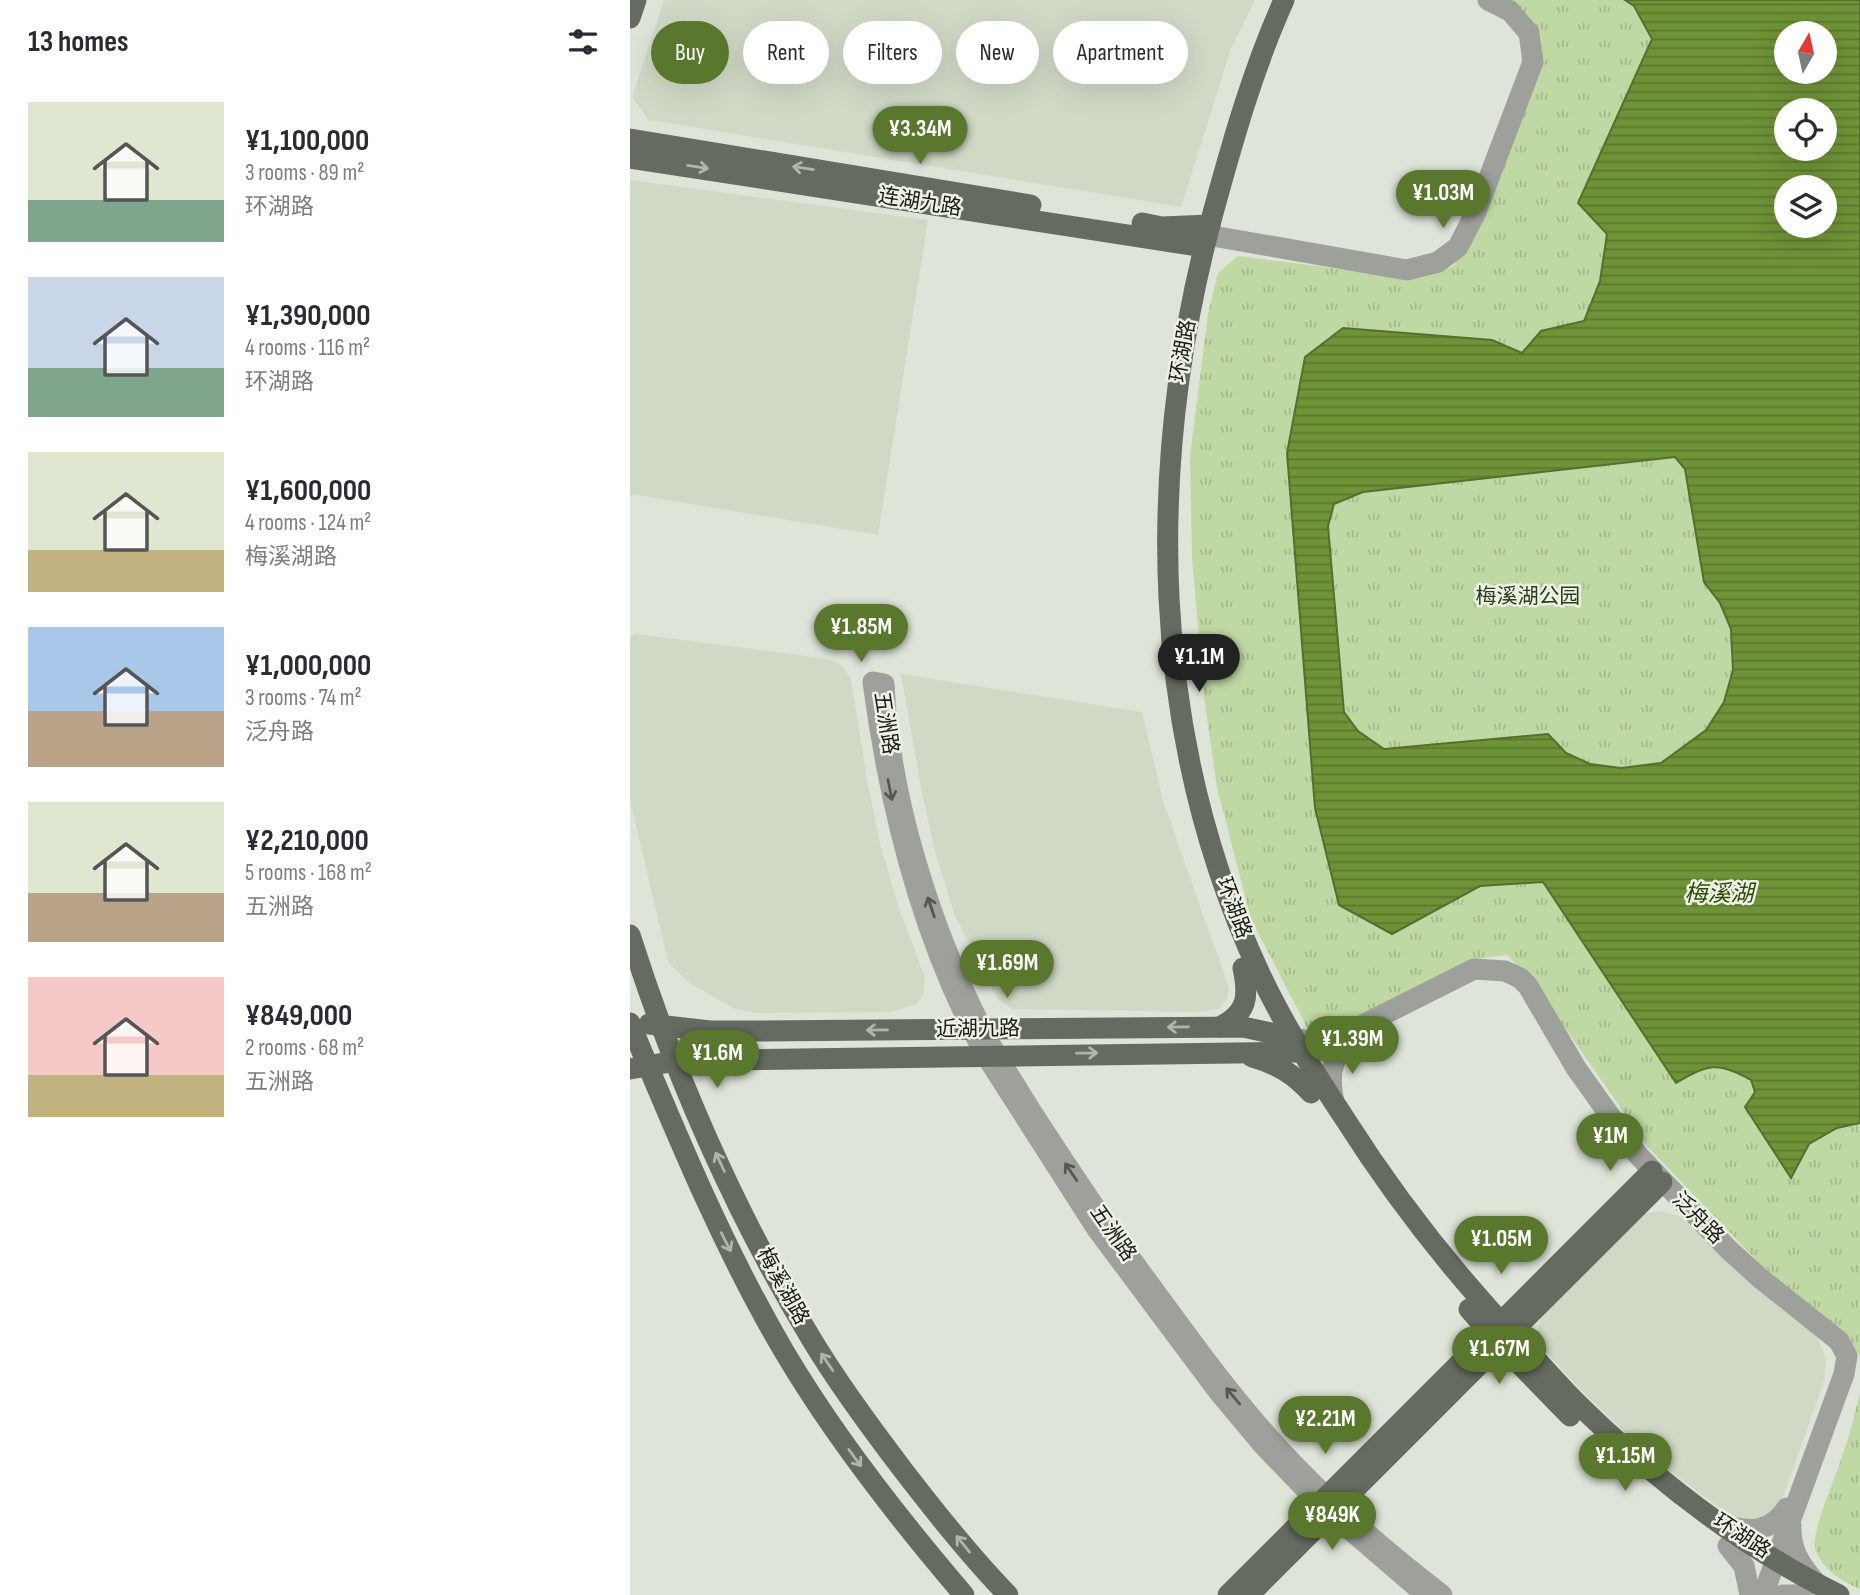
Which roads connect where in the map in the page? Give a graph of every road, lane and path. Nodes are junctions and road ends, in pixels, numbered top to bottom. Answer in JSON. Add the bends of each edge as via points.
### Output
{"nodes":[{"id":1,"x":636,"y":0,"type":"edge"},
{"id":2,"x":1269,"y":0,"type":"edge"},
{"id":3,"x":1284,"y":0,"type":"edge"},
{"id":4,"x":1488,"y":0,"type":"edge"},
{"id":5,"x":630,"y":18,"type":"edge"},
{"id":6,"x":630,"y":139,"type":"edge"},
{"id":7,"x":630,"y":158,"type":"edge"},
{"id":8,"x":1201,"y":233,"type":"junction"},
{"id":9,"x":630,"y":935,"type":"edge"},
{"id":10,"x":1243,"y":968,"type":"junction"},
{"id":11,"x":948,"y":973,"type":"junction"},
{"id":12,"x":645,"y":983,"type":"junction"},
{"id":13,"x":968,"y":998,"type":"junction"},
{"id":14,"x":630,"y":1022,"type":"edge"},
{"id":15,"x":662,"y":1026,"type":"junction"},
{"id":16,"x":1219,"y":1027,"type":"junction"},
{"id":17,"x":977,"y":1029,"type":"junction"},
{"id":18,"x":1031,"y":1029,"type":"junction"},
{"id":19,"x":929,"y":1030,"type":"junction"},
{"id":20,"x":722,"y":1031,"type":"junction"},
{"id":21,"x":1288,"y":1039,"type":"junction"},
{"id":22,"x":1337,"y":1043,"type":"junction"},
{"id":23,"x":1223,"y":1051,"type":"junction"},
{"id":24,"x":991,"y":1054,"type":"junction"},
{"id":25,"x":1035,"y":1054,"type":"junction"},
{"id":26,"x":942,"y":1055,"type":"junction"},
{"id":27,"x":722,"y":1060,"type":"junction"},
{"id":28,"x":676,"y":1061,"type":"junction"},
{"id":29,"x":639,"y":1068,"type":"edge"},
{"id":30,"x":630,"y":1079,"type":"edge"},
{"id":31,"x":1009,"y":1084,"type":"junction"},
{"id":32,"x":1311,"y":1093,"type":"junction"},
{"id":33,"x":1334,"y":1102,"type":"junction"},
{"id":34,"x":666,"y":1111,"type":"junction"},
{"id":35,"x":697,"y":1112,"type":"junction"},
{"id":36,"x":1624,"y":1147,"type":"junction"},
{"id":37,"x":1655,"y":1179,"type":"junction"},
{"id":38,"x":1629,"y":1204,"type":"junction"},
{"id":39,"x":1679,"y":1209,"type":"junction"},
{"id":40,"x":1463,"y":1290,"type":"junction"},
{"id":41,"x":1536,"y":1296,"type":"junction"},
{"id":42,"x":1499,"y":1333,"type":"junction"},
{"id":43,"x":1467,"y":1366,"type":"junction"},
{"id":44,"x":1533,"y":1368,"type":"junction"},
{"id":45,"x":1292,"y":1470,"type":"junction"},
{"id":46,"x":1358,"y":1475,"type":"junction"},
{"id":47,"x":1329,"y":1505,"type":"junction"},
{"id":48,"x":1790,"y":1510,"type":"junction"},
{"id":49,"x":1720,"y":1523,"type":"junction"},
{"id":50,"x":1359,"y":1533,"type":"junction"},
{"id":51,"x":1299,"y":1534,"type":"junction"},
{"id":52,"x":1728,"y":1546,"type":"junction"},
{"id":53,"x":1770,"y":1564,"type":"junction"},
{"id":54,"x":1810,"y":1591,"type":"edge"},
{"id":55,"x":964,"y":1595,"type":"edge"},
{"id":56,"x":1009,"y":1595,"type":"edge"},
{"id":57,"x":1228,"y":1595,"type":"edge"},
{"id":58,"x":1249,"y":1595,"type":"edge"},
{"id":59,"x":1426,"y":1595,"type":"edge"},
{"id":60,"x":1441,"y":1595,"type":"edge"},
{"id":61,"x":1752,"y":1595,"type":"edge"},
{"id":62,"x":1763,"y":1595,"type":"edge"},
{"id":63,"x":1783,"y":1595,"type":"edge"},
{"id":64,"x":1839,"y":1595,"type":"edge"}],
"edges":[{"from":1,"to":5,"type":"main road"},
{"from":2,"to":8,"type":"main road","name":"环湖路","via":[[1241,72]]},
{"from":3,"to":8,"type":"main road","name":"环湖路","via":[[1255,70]]},
{"from":4,"to":8,"type":"street","via":[[1510,11],[1529,33],[1533,62],[1476,212],[1458,247],[1438,262],[1407,270]]},
{"from":8,"to":6,"type":"main road","name":"连湖九路","one_way":true},
{"from":7,"to":8,"type":"main road","name":"连湖九路","one_way":true},
{"from":8,"to":10,"type":"main road","name":"环湖路","via":[[1173,326],[1158,427],[1155,618],[1172,743],[1192,825]]},
{"from":8,"to":21,"type":"main road","name":"环湖路","via":[[1170,446],[1171,641],[1186,740],[1205,821],[1245,940]]},
{"from":9,"to":12,"type":"main road","name":"梅溪湖路"},
{"from":10,"to":16,"type":"main road","via":[[1247,986],[1240,1012]]},
{"from":10,"to":21,"type":"main road","name":"环湖路"},
{"from":13,"to":11,"type":"street","name":"五洲路","one_way":true,"via":[[922,880],[891,757],[884,684],[873,682],[894,811]]},
{"from":11,"to":17,"type":"street","name":"五洲路"},
{"from":11,"to":19,"type":"street","via":[[948,1016]]},
{"from":12,"to":15,"type":"main road","name":"梅溪湖路"},
{"from":12,"to":20,"type":"main road","via":[[677,1015]]},
{"from":13,"to":17,"type":"street","name":"五洲路"},
{"from":13,"to":18,"type":"street","via":[[992,1017]]},
{"from":14,"to":15,"type":"main road","name":"近湖九路"},
{"from":14,"to":29,"type":"main road","name":"梅溪湖路"},
{"from":15,"to":20,"type":"main road","name":"近湖九路"},
{"from":15,"to":28,"type":"main road","name":"梅溪湖路"},
{"from":16,"to":18,"type":"main road","name":"近湖九路","one_way":true},
{"from":16,"to":21,"type":"main road","name":"近湖九路","via":[[1242,1027]]},
{"from":17,"to":18,"type":"main road","name":"近湖九路"},
{"from":17,"to":19,"type":"main road","name":"近湖九路"},
{"from":17,"to":24,"type":"street","name":"五洲路"},
{"from":19,"to":20,"type":"main road","name":"近湖九路","one_way":true},
{"from":21,"to":22,"type":"street"},
{"from":21,"to":22,"type":"street","name":"泛舟路","via":[[1326,1051]]},
{"from":21,"to":23,"type":"main road","name":"近湖九路"},
{"from":21,"to":32,"type":"main road","name":"环湖路"},
{"from":21,"to":33,"type":"main road","name":"环湖路"},
{"from":22,"to":33,"type":"street","via":[[1330,1084]]},
{"from":22,"to":36,"type":"street","name":"泛舟路","via":[[1474,978],[1503,978],[1528,999],[1575,1079]]},
{"from":22,"to":37,"type":"street","name":"泛舟路","via":[[1474,970],[1505,971],[1528,986],[1596,1098]]},
{"from":25,"to":23,"type":"main road","name":"近湖九路","one_way":true},
{"from":23,"to":32,"type":"main road","via":[[1284,1068]]},
{"from":24,"to":25,"type":"main road","name":"近湖九路"},
{"from":24,"to":26,"type":"main road","name":"近湖九路"},
{"from":24,"to":31,"type":"street","name":"五洲路"},
{"from":25,"to":31,"type":"street","via":[[1017,1061]]},
{"from":26,"to":27,"type":"main road","name":"近湖九路"},
{"from":26,"to":31,"type":"street","via":[[979,1065]]},
{"from":27,"to":28,"type":"main road","name":"近湖九路"},
{"from":27,"to":35,"type":"main road","via":[[698,1078]]},
{"from":28,"to":29,"type":"main road","name":"近湖九路"},
{"from":28,"to":35,"type":"main road","name":"梅溪湖路"},
{"from":29,"to":34,"type":"main road","name":"梅溪湖路"},
{"from":30,"to":34,"type":"main road"},
{"from":31,"to":45,"type":"street","name":"五洲路","via":[[1208,1363]]},
{"from":32,"to":40,"type":"main road","name":"环湖路","via":[[1385,1205]]},
{"from":33,"to":40,"type":"main road","name":"环湖路"},
{"from":34,"to":55,"type":"main road","name":"梅溪湖路","one_way":true,"via":[[707,1204],[786,1355],[850,1452]]},
{"from":56,"to":35,"type":"main road","name":"梅溪湖路","one_way":true,"via":[[921,1494],[813,1341],[772,1270]]},
{"from":36,"to":37,"type":"street","name":"泛舟路"},
{"from":36,"to":38,"type":"street","via":[[1631,1162]]},
{"from":37,"to":38,"type":"main road"},
{"from":37,"to":39,"type":"street","name":"泛舟路"},
{"from":37,"to":48,"type":"street","name":"泛舟路","via":[[1752,1270],[1839,1341],[1847,1356]]},
{"from":38,"to":39,"type":"street","via":[[1658,1203]]},
{"from":38,"to":41,"type":"main road"},
{"from":39,"to":48,"type":"street","name":"泛舟路","via":[[1831,1347],[1832,1386]]},
{"from":40,"to":41,"type":"main road"},
{"from":40,"to":42,"type":"main road","name":"环湖路"},
{"from":40,"to":43,"type":"main road","via":[[1473,1324]]},
{"from":41,"to":42,"type":"main road"},
{"from":41,"to":44,"type":"main road","via":[[1529,1334]]},
{"from":42,"to":43,"type":"main road"},
{"from":42,"to":44,"type":"main road","name":"环湖路"},
{"from":43,"to":44,"type":"main road"},
{"from":43,"to":46,"type":"main road"},
{"from":44,"to":49,"type":"main road","name":"环湖路"},
{"from":44,"to":52,"type":"main road","name":"环湖路","via":[[1564,1410],[1661,1497]]},
{"from":45,"to":46,"type":"street","via":[[1321,1477]]},
{"from":45,"to":47,"type":"street","name":"五洲路"},
{"from":45,"to":51,"type":"street","via":[[1299,1498]]},
{"from":46,"to":47,"type":"main road"},
{"from":46,"to":50,"type":"street"},
{"from":47,"to":50,"type":"street","name":"五洲路"},
{"from":47,"to":51,"type":"main road"},
{"from":48,"to":49,"type":"street","via":[[1766,1528],[1738,1529]]},
{"from":48,"to":53,"type":"street","name":"泛舟路"},
{"from":48,"to":54,"type":"street","via":[[1793,1548]]},
{"from":49,"to":53,"type":"main road","name":"环湖路"},
{"from":50,"to":51,"type":"street"},
{"from":50,"to":59,"type":"street","name":"五洲路"},
{"from":50,"to":60,"type":"street","name":"五洲路"},
{"from":51,"to":57,"type":"main road"},
{"from":51,"to":58,"type":"main road"},
{"from":52,"to":53,"type":"main road","name":"环湖路"},
{"from":52,"to":61,"type":"street","via":[[1744,1566]]},
{"from":53,"to":54,"type":"main road","name":"环湖路"},
{"from":53,"to":61,"type":"street"},
{"from":53,"to":62,"type":"street"},
{"from":54,"to":63,"type":"street"},
{"from":54,"to":64,"type":"main road","name":"环湖路"}]}
